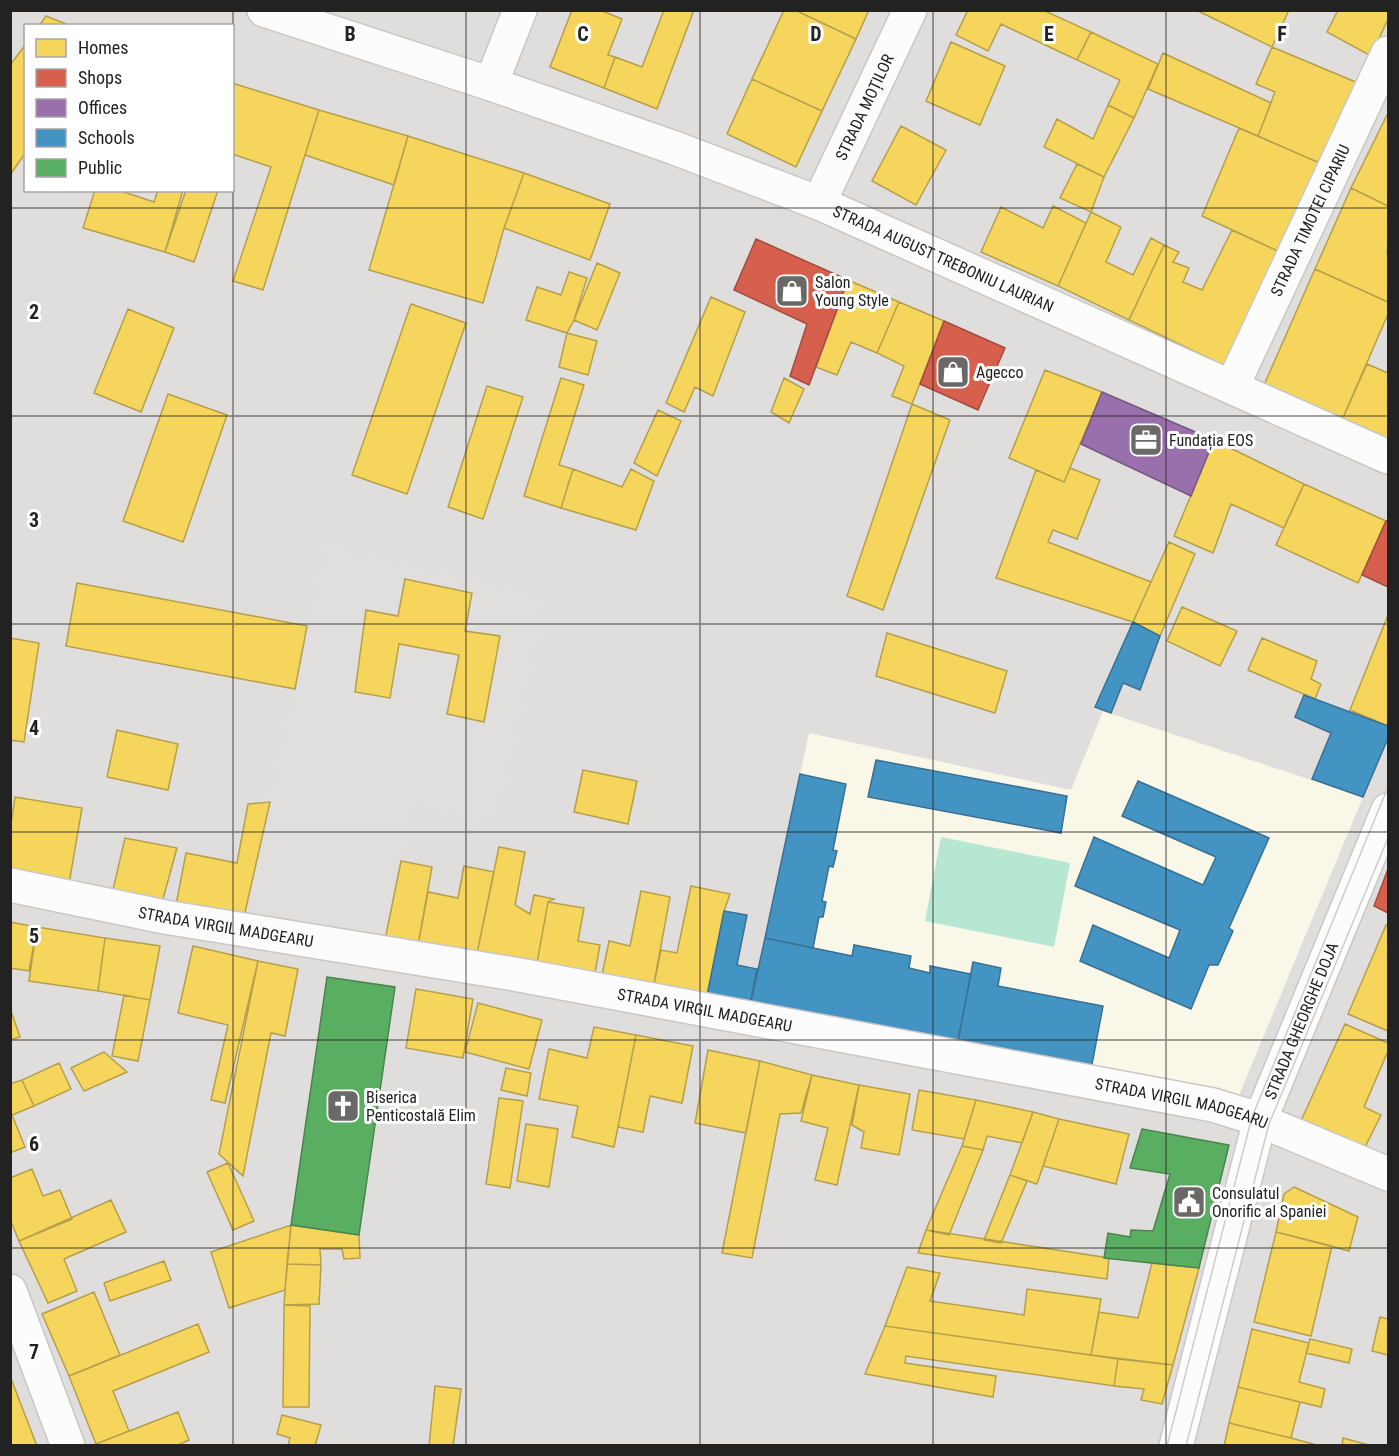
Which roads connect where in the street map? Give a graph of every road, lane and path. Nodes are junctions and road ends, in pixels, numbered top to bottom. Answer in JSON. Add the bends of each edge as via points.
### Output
{"nodes":[{"id":1,"x":264,"y":10,"type":"edge"},
{"id":2,"x":520,"y":10,"type":"edge"},
{"id":3,"x":910,"y":10,"type":"edge"},
{"id":4,"x":1389,"y":53,"type":"edge"},
{"id":5,"x":491,"y":84,"type":"junction"},
{"id":6,"x":819,"y":203,"type":"junction"},
{"id":7,"x":1232,"y":387,"type":"junction"},
{"id":8,"x":1389,"y":457,"type":"edge"},
{"id":9,"x":1389,"y":810,"type":"edge"},
{"id":10,"x":10,"y":885,"type":"edge"},
{"id":11,"x":1260,"y":1120,"type":"junction"},
{"id":12,"x":1389,"y":1174,"type":"edge"},
{"id":13,"x":10,"y":1291,"type":"edge"},
{"id":14,"x":68,"y":1446,"type":"edge"},
{"id":15,"x":1176,"y":1446,"type":"edge"}],
"edges":[{"from":1,"to":5,"type":"street","name":"STRADA AUGUST TREBONIU LAURIAN"},
{"from":2,"to":5,"type":"street"},
{"from":3,"to":6,"type":"street","name":"STRADA MOȚILOR"},
{"from":4,"to":7,"type":"street","name":"STRADA TIMOTEI CIPARIU"},
{"from":5,"to":6,"type":"street","name":"STRADA AUGUST TREBONIU LAURIAN"},
{"from":6,"to":7,"type":"street","name":"STRADA AUGUST TREBONIU LAURIAN"},
{"from":7,"to":8,"type":"street","name":"STRADA AUGUST TREBONIU LAURIAN"},
{"from":9,"to":11,"type":"street","name":"STRADA GHEORGHE DOJA"},
{"from":10,"to":11,"type":"street","name":"STRADA VIRGIL MADGEARU","via":[[155,916],[514,974],[1201,1102]]},
{"from":11,"to":12,"type":"street","name":"STRADA VIRGIL MADGEARU"},
{"from":11,"to":15,"type":"street","name":"STRADA GHEORGHE DOJA"},
{"from":13,"to":14,"type":"street"}]}
